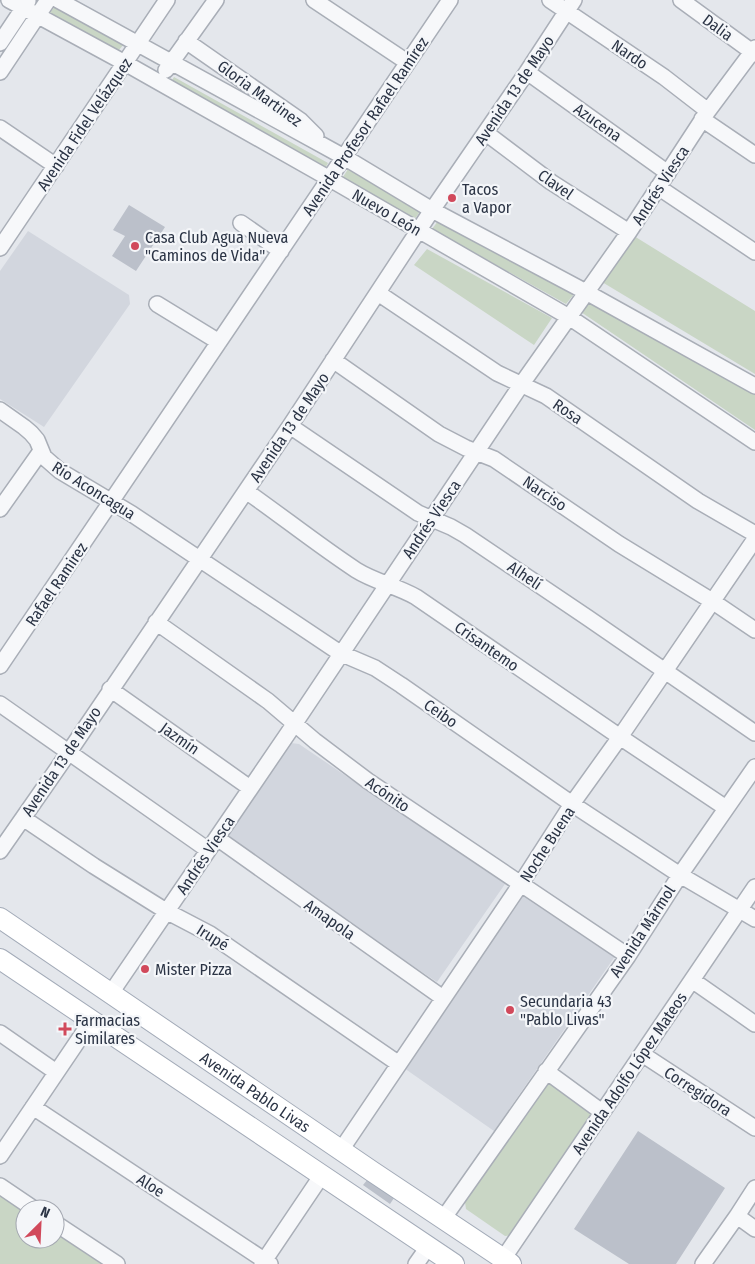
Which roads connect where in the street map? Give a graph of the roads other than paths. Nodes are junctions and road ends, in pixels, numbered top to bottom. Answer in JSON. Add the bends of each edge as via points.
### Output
{"nodes":[{"id":1,"x":9,"y":0,"type":"edge"},
{"id":2,"x":48,"y":0,"type":"edge"},
{"id":3,"x":58,"y":0,"type":"edge"},
{"id":4,"x":167,"y":0,"type":"edge"},
{"id":5,"x":216,"y":0,"type":"edge"},
{"id":6,"x":314,"y":0,"type":"edge"},
{"id":7,"x":450,"y":0,"type":"edge"},
{"id":8,"x":550,"y":0,"type":"edge"},
{"id":9,"x":681,"y":0,"type":"edge"},
{"id":10,"x":26,"y":4,"type":"edge"},
{"id":11,"x":570,"y":6,"type":"edge"},
{"id":12,"x":37,"y":17,"type":"junction"},
{"id":13,"x":186,"y":41,"type":"junction"},
{"id":14,"x":0,"y":43,"type":"edge"},
{"id":15,"x":138,"y":44,"type":"junction"},
{"id":16,"x":754,"y":51,"type":"edge"},
{"id":17,"x":407,"y":62,"type":"junction"},
{"id":18,"x":125,"y":63,"type":"junction"},
{"id":19,"x":170,"y":63,"type":"junction"},
{"id":20,"x":0,"y":72,"type":"edge"},
{"id":21,"x":527,"y":72,"type":"junction"},
{"id":22,"x":158,"y":81,"type":"junction"},
{"id":23,"x":705,"y":115,"type":"junction"},
{"id":24,"x":0,"y":128,"type":"edge"},
{"id":25,"x":486,"y":133,"type":"junction"},
{"id":26,"x":330,"y":149,"type":"junction"},
{"id":27,"x":755,"y":155,"type":"edge"},
{"id":28,"x":344,"y":157,"type":"junction"},
{"id":29,"x":56,"y":166,"type":"junction"},
{"id":30,"x":668,"y":173,"type":"junction"},
{"id":31,"x":330,"y":179,"type":"junction"},
{"id":32,"x":658,"y":187,"type":"junction"},
{"id":33,"x":432,"y":210,"type":"junction"},
{"id":34,"x":241,"y":223,"type":"dead end"},
{"id":35,"x":6,"y":227,"type":"edge"},
{"id":36,"x":419,"y":230,"type":"junction"},
{"id":37,"x":629,"y":232,"type":"junction"},
{"id":38,"x":0,"y":248,"type":"edge"},
{"id":39,"x":281,"y":251,"type":"junction"},
{"id":40,"x":755,"y":252,"type":"edge"},
{"id":41,"x":586,"y":292,"type":"junction"},
{"id":42,"x":378,"y":293,"type":"junction"},
{"id":43,"x":157,"y":304,"type":"dead end"},
{"id":44,"x":569,"y":317,"type":"junction"},
{"id":45,"x":219,"y":342,"type":"junction"},
{"id":46,"x":334,"y":360,"type":"junction"},
{"id":47,"x":521,"y":385,"type":"junction"},
{"id":48,"x":755,"y":386,"type":"edge"},
{"id":49,"x":0,"y":410,"type":"edge"},
{"id":50,"x":290,"y":426,"type":"junction"},
{"id":51,"x":755,"y":442,"type":"edge"},
{"id":52,"x":41,"y":451,"type":"junction"},
{"id":53,"x":477,"y":453,"type":"junction"},
{"id":54,"x":246,"y":490,"type":"junction"},
{"id":55,"x":112,"y":502,"type":"junction"},
{"id":56,"x":0,"y":509,"type":"edge"},
{"id":57,"x":431,"y":520,"type":"junction"},
{"id":58,"x":755,"y":534,"type":"edge"},
{"id":59,"x":755,"y":539,"type":"edge"},
{"id":60,"x":199,"y":559,"type":"junction"},
{"id":61,"x":388,"y":584,"type":"junction"},
{"id":62,"x":712,"y":601,"type":"junction"},
{"id":63,"x":156,"y":622,"type":"junction"},
{"id":64,"x":755,"y":630,"type":"edge"},
{"id":65,"x":340,"y":653,"type":"junction"},
{"id":66,"x":0,"y":666,"type":"edge"},
{"id":67,"x":665,"y":670,"type":"junction"},
{"id":68,"x":110,"y":689,"type":"junction"},
{"id":69,"x":0,"y":704,"type":"edge"},
{"id":70,"x":295,"y":723,"type":"junction"},
{"id":71,"x":755,"y":733,"type":"edge"},
{"id":72,"x":620,"y":738,"type":"junction"},
{"id":73,"x":69,"y":752,"type":"junction"},
{"id":74,"x":755,"y":766,"type":"edge"},
{"id":75,"x":250,"y":788,"type":"junction"},
{"id":76,"x":572,"y":804,"type":"junction"},
{"id":77,"x":726,"y":808,"type":"junction"},
{"id":78,"x":23,"y":818,"type":"junction"},
{"id":79,"x":212,"y":844,"type":"junction"},
{"id":80,"x":0,"y":851,"type":"edge"},
{"id":81,"x":680,"y":875,"type":"junction"},
{"id":82,"x":520,"y":885,"type":"junction"},
{"id":83,"x":755,"y":886,"type":"edge"},
{"id":84,"x":740,"y":909,"type":"junction"},
{"id":85,"x":166,"y":911,"type":"junction"},
{"id":86,"x":0,"y":918,"type":"edge"},
{"id":87,"x":755,"y":919,"type":"edge"},
{"id":88,"x":628,"y":956,"type":"junction"},
{"id":89,"x":0,"y":959,"type":"edge"},
{"id":90,"x":692,"y":980,"type":"junction"},
{"id":91,"x":111,"y":993,"type":"junction"},
{"id":92,"x":444,"y":998,"type":"junction"},
{"id":93,"x":92,"y":1020,"type":"junction"},
{"id":94,"x":755,"y":1024,"type":"edge"},
{"id":95,"x":0,"y":1033,"type":"edge"},
{"id":96,"x":642,"y":1054,"type":"junction"},
{"id":97,"x":399,"y":1064,"type":"junction"},
{"id":98,"x":546,"y":1071,"type":"junction"},
{"id":99,"x":56,"y":1072,"type":"junction"},
{"id":100,"x":33,"y":1107,"type":"junction"},
{"id":101,"x":602,"y":1112,"type":"junction"},
{"id":102,"x":755,"y":1128,"type":"edge"},
{"id":103,"x":6,"y":1134,"type":"edge"},
{"id":104,"x":341,"y":1150,"type":"junction"},
{"id":105,"x":0,"y":1156,"type":"edge"},
{"id":106,"x":322,"y":1175,"type":"junction"},
{"id":107,"x":0,"y":1186,"type":"edge"},
{"id":108,"x":755,"y":1188,"type":"edge"},
{"id":109,"x":19,"y":1199,"type":"edge"},
{"id":110,"x":738,"y":1216,"type":"junction"},
{"id":111,"x":443,"y":1219,"type":"junction"},
{"id":112,"x":755,"y":1228,"type":"edge"},
{"id":113,"x":65,"y":1230,"type":"edge"},
{"id":114,"x":428,"y":1247,"type":"junction"},
{"id":115,"x":507,"y":1262,"type":"edge"},
{"id":116,"x":266,"y":1263,"type":"edge"},
{"id":117,"x":117,"y":1264,"type":"edge"},
{"id":118,"x":416,"y":1264,"type":"edge"},
{"id":119,"x":454,"y":1264,"type":"edge"},
{"id":120,"x":703,"y":1264,"type":"edge"}],
"edges":[{"from":1,"to":10,"type":"street","name":"Nuevo León"},
{"from":2,"to":12,"type":"street"},
{"from":3,"to":15,"type":"street","name":"Nuevo León"},
{"from":4,"to":15,"type":"street","name":"Avenida Fidel Velázquez"},
{"from":5,"to":13,"type":"street"},
{"from":6,"to":17,"type":"street"},
{"from":7,"to":17,"type":"street","name":"Avenida Profesor Rafael Ramírez"},
{"from":8,"to":11,"type":"street","name":"Nardo"},
{"from":9,"to":16,"type":"street","name":"Dalia"},
{"from":10,"to":12,"type":"street","name":"Nuevo León"},
{"from":10,"to":14,"type":"street"},
{"from":11,"to":21,"type":"street","name":"Avenida 13 de Mayo"},
{"from":11,"to":23,"type":"street","name":"Nardo","via":[[664,76]]},
{"from":12,"to":18,"type":"street","name":"Nuevo León"},
{"from":12,"to":20,"type":"street"},
{"from":13,"to":19,"type":"street"},
{"from":13,"to":26,"type":"street","name":"Gloria Martinez","via":[[301,121]]},
{"from":15,"to":18,"type":"street","name":"Avenida Fidel Velázquez"},
{"from":15,"to":19,"type":"street","name":"Nuevo León"},
{"from":16,"to":23,"type":"street","name":"Andrés Viesca"},
{"from":17,"to":28,"type":"street","name":"Avenida Profesor Rafael Ramírez"},
{"from":18,"to":22,"type":"street","name":"Nuevo León"},
{"from":18,"to":29,"type":"street","name":"Avenida Fidel Velázquez"},
{"from":19,"to":22,"type":"street"},
{"from":19,"to":26,"type":"street","name":"Nuevo León"},
{"from":21,"to":25,"type":"street","name":"Avenida 13 de Mayo"},
{"from":21,"to":30,"type":"street","name":"Azucena"},
{"from":22,"to":31,"type":"street","name":"Nuevo León"},
{"from":23,"to":27,"type":"street","name":"Nardo"},
{"from":23,"to":30,"type":"street","name":"Andrés Viesca"},
{"from":24,"to":29,"type":"street"},
{"from":25,"to":33,"type":"street","name":"Avenida 13 de Mayo"},
{"from":25,"to":37,"type":"street","name":"Clavel","via":[[551,182]]},
{"from":26,"to":28,"type":"street","name":"Nuevo León"},
{"from":28,"to":31,"type":"street","name":"Avenida Profesor Rafael Ramírez"},
{"from":28,"to":33,"type":"street","name":"Nuevo León"},
{"from":29,"to":35,"type":"street","name":"Avenida Fidel Velázquez"},
{"from":30,"to":32,"type":"street","name":"Andrés Viesca"},
{"from":31,"to":36,"type":"street","name":"Nuevo León"},
{"from":31,"to":39,"type":"street","name":"Avenida Profesor Rafael Ramírez"},
{"from":32,"to":37,"type":"street","name":"Andrés Viesca"},
{"from":32,"to":40,"type":"street"},
{"from":33,"to":36,"type":"street","name":"Avenida 13 de Mayo"},
{"from":33,"to":41,"type":"street","name":"Nuevo León"},
{"from":34,"to":39,"type":"street"},
{"from":35,"to":38,"type":"street","name":"Avenida Fidel Velázquez"},
{"from":36,"to":42,"type":"street","name":"Avenida 13 de Mayo"},
{"from":36,"to":44,"type":"street","name":"Nuevo León"},
{"from":37,"to":41,"type":"street","name":"Andrés Viesca"},
{"from":39,"to":45,"type":"street","name":"Avenida Profesor Rafael Ramírez"},
{"from":41,"to":44,"type":"street","name":"Andrés Viesca"},
{"from":41,"to":48,"type":"street","name":"Nuevo León"},
{"from":42,"to":46,"type":"street","name":"Avenida 13 de Mayo"},
{"from":42,"to":47,"type":"street","name":"Rosa","via":[[497,373]]},
{"from":43,"to":45,"type":"street"},
{"from":44,"to":47,"type":"street","name":"Andrés Viesca"},
{"from":44,"to":51,"type":"street","name":"Nuevo León"},
{"from":45,"to":55,"type":"street","name":"Avenida Profesor Rafael Ramírez"},
{"from":46,"to":50,"type":"street","name":"Avenida 13 de Mayo"},
{"from":46,"to":53,"type":"street","name":"Narciso","via":[[439,434]]},
{"from":47,"to":53,"type":"street","name":"Andrés Viesca"},
{"from":47,"to":58,"type":"street","name":"Rosa","via":[[546,396],[698,501]]},
{"from":49,"to":52,"type":"street","name":"Río Aconcagua","via":[[37,440]]},
{"from":50,"to":54,"type":"street","name":"Avenida 13 de Mayo"},
{"from":50,"to":57,"type":"street","name":"Alhelí"},
{"from":52,"to":55,"type":"street","name":"Río Aconcagua","via":[[60,471]]},
{"from":52,"to":56,"type":"street"},
{"from":53,"to":57,"type":"street","name":"Andrés Viesca"},
{"from":53,"to":62,"type":"street","name":"Narciso","via":[[494,459],[619,544]]},
{"from":54,"to":60,"type":"street","name":"Avenida 13 de Mayo"},
{"from":54,"to":61,"type":"street","name":"Crisantemo","via":[[357,570]]},
{"from":55,"to":60,"type":"street","name":"Río Aconcagua"},
{"from":55,"to":66,"type":"street","name":"Rafael Ramirez"},
{"from":57,"to":61,"type":"street","name":"Andrés Viesca"},
{"from":57,"to":67,"type":"street","name":"Alhelí","via":[[465,535]]},
{"from":59,"to":62,"type":"street","name":"Noche Buena"},
{"from":60,"to":63,"type":"street","name":"Avenida 13 de Mayo"},
{"from":60,"to":65,"type":"street","name":"Ceibo"},
{"from":61,"to":65,"type":"street","name":"Andrés Viesca"},
{"from":61,"to":72,"type":"street","name":"Crisantemo","via":[[423,601]]},
{"from":62,"to":64,"type":"street","name":"Narciso"},
{"from":62,"to":67,"type":"street","name":"Noche Buena"},
{"from":63,"to":68,"type":"street","name":"Avenida 13 de Mayo"},
{"from":63,"to":70,"type":"street","name":"Acónito"},
{"from":65,"to":70,"type":"street","name":"Andrés Viesca"},
{"from":65,"to":76,"type":"street","name":"Ceibo","via":[[375,668]]},
{"from":67,"to":71,"type":"street","name":"Alhelí"},
{"from":67,"to":72,"type":"street","name":"Noche Buena"},
{"from":68,"to":73,"type":"street","name":"Avenida 13 de Mayo"},
{"from":68,"to":75,"type":"street","name":"Jazmín"},
{"from":69,"to":73,"type":"street","name":"Amapola"},
{"from":70,"to":75,"type":"street","name":"Andrés Viesca"},
{"from":70,"to":82,"type":"street","name":"Acónito","via":[[368,781]]},
{"from":72,"to":76,"type":"street","name":"Noche Buena"},
{"from":72,"to":77,"type":"street","name":"Crisantemo"},
{"from":73,"to":78,"type":"street","name":"Avenida 13 de Mayo"},
{"from":73,"to":79,"type":"street","name":"Amapola"},
{"from":74,"to":77,"type":"street","name":"Avenida Mármol"},
{"from":75,"to":79,"type":"street","name":"Andrés Viesca"},
{"from":76,"to":81,"type":"street","name":"Ceibo"},
{"from":76,"to":82,"type":"street","name":"Noche Buena"},
{"from":77,"to":81,"type":"street","name":"Avenida Mármol"},
{"from":78,"to":80,"type":"street","name":"Avenida 13 de Mayo"},
{"from":78,"to":85,"type":"street","name":"Irupé"},
{"from":79,"to":85,"type":"street","name":"Andrés Viesca"},
{"from":79,"to":92,"type":"street","name":"Amapola"},
{"from":81,"to":84,"type":"street","name":"Ceibo"},
{"from":81,"to":88,"type":"street","name":"Avenida Mármol"},
{"from":82,"to":88,"type":"street","name":"Acónito"},
{"from":82,"to":92,"type":"street","name":"Noche Buena"},
{"from":83,"to":84,"type":"street","name":"Avenida Adolfo López Mateos"},
{"from":84,"to":87,"type":"street","name":"Ceibo"},
{"from":84,"to":90,"type":"street","name":"Avenida Adolfo López Mateos"},
{"from":85,"to":91,"type":"street","name":"Andrés Viesca"},
{"from":85,"to":97,"type":"street","name":"Irupé","via":[[231,947]]},
{"from":86,"to":91,"type":"main road","name":"Avenida Pablo Livas"},
{"from":88,"to":98,"type":"street","name":"Avenida Mármol"},
{"from":89,"to":93,"type":"main road","name":"Avenida Pablo Livas"},
{"from":90,"to":94,"type":"street"},
{"from":90,"to":96,"type":"street","name":"Avenida Adolfo López Mateos"},
{"from":91,"to":104,"type":"main road","name":"Avenida Pablo Livas"},
{"from":92,"to":97,"type":"street","name":"Noche Buena"},
{"from":93,"to":99,"type":"street"},
{"from":93,"to":106,"type":"main road","name":"Avenida Pablo Livas"},
{"from":95,"to":99,"type":"street"},
{"from":96,"to":101,"type":"street","name":"Avenida Adolfo López Mateos"},
{"from":96,"to":102,"type":"street","name":"Corregidora"},
{"from":97,"to":104,"type":"street","name":"Noche Buena"},
{"from":98,"to":101,"type":"street"},
{"from":98,"to":111,"type":"street","name":"Avenida Mármol"},
{"from":99,"to":100,"type":"street"},
{"from":100,"to":103,"type":"street"},
{"from":100,"to":116,"type":"street","name":"Aloe"},
{"from":101,"to":115,"type":"street","name":"Avenida Adolfo López Mateos"},
{"from":103,"to":105,"type":"street"},
{"from":104,"to":111,"type":"main road","name":"Avenida Pablo Livas"},
{"from":106,"to":114,"type":"main road","name":"Avenida Pablo Livas"},
{"from":106,"to":116,"type":"street"},
{"from":107,"to":109,"type":"street"},
{"from":108,"to":110,"type":"street"},
{"from":110,"to":112,"type":"street"},
{"from":110,"to":120,"type":"street"},
{"from":111,"to":115,"type":"main road","name":"Avenida Pablo Livas"},
{"from":113,"to":117,"type":"street"},
{"from":114,"to":118,"type":"street"},
{"from":114,"to":119,"type":"main road","name":"Avenida Pablo Livas"}]}
